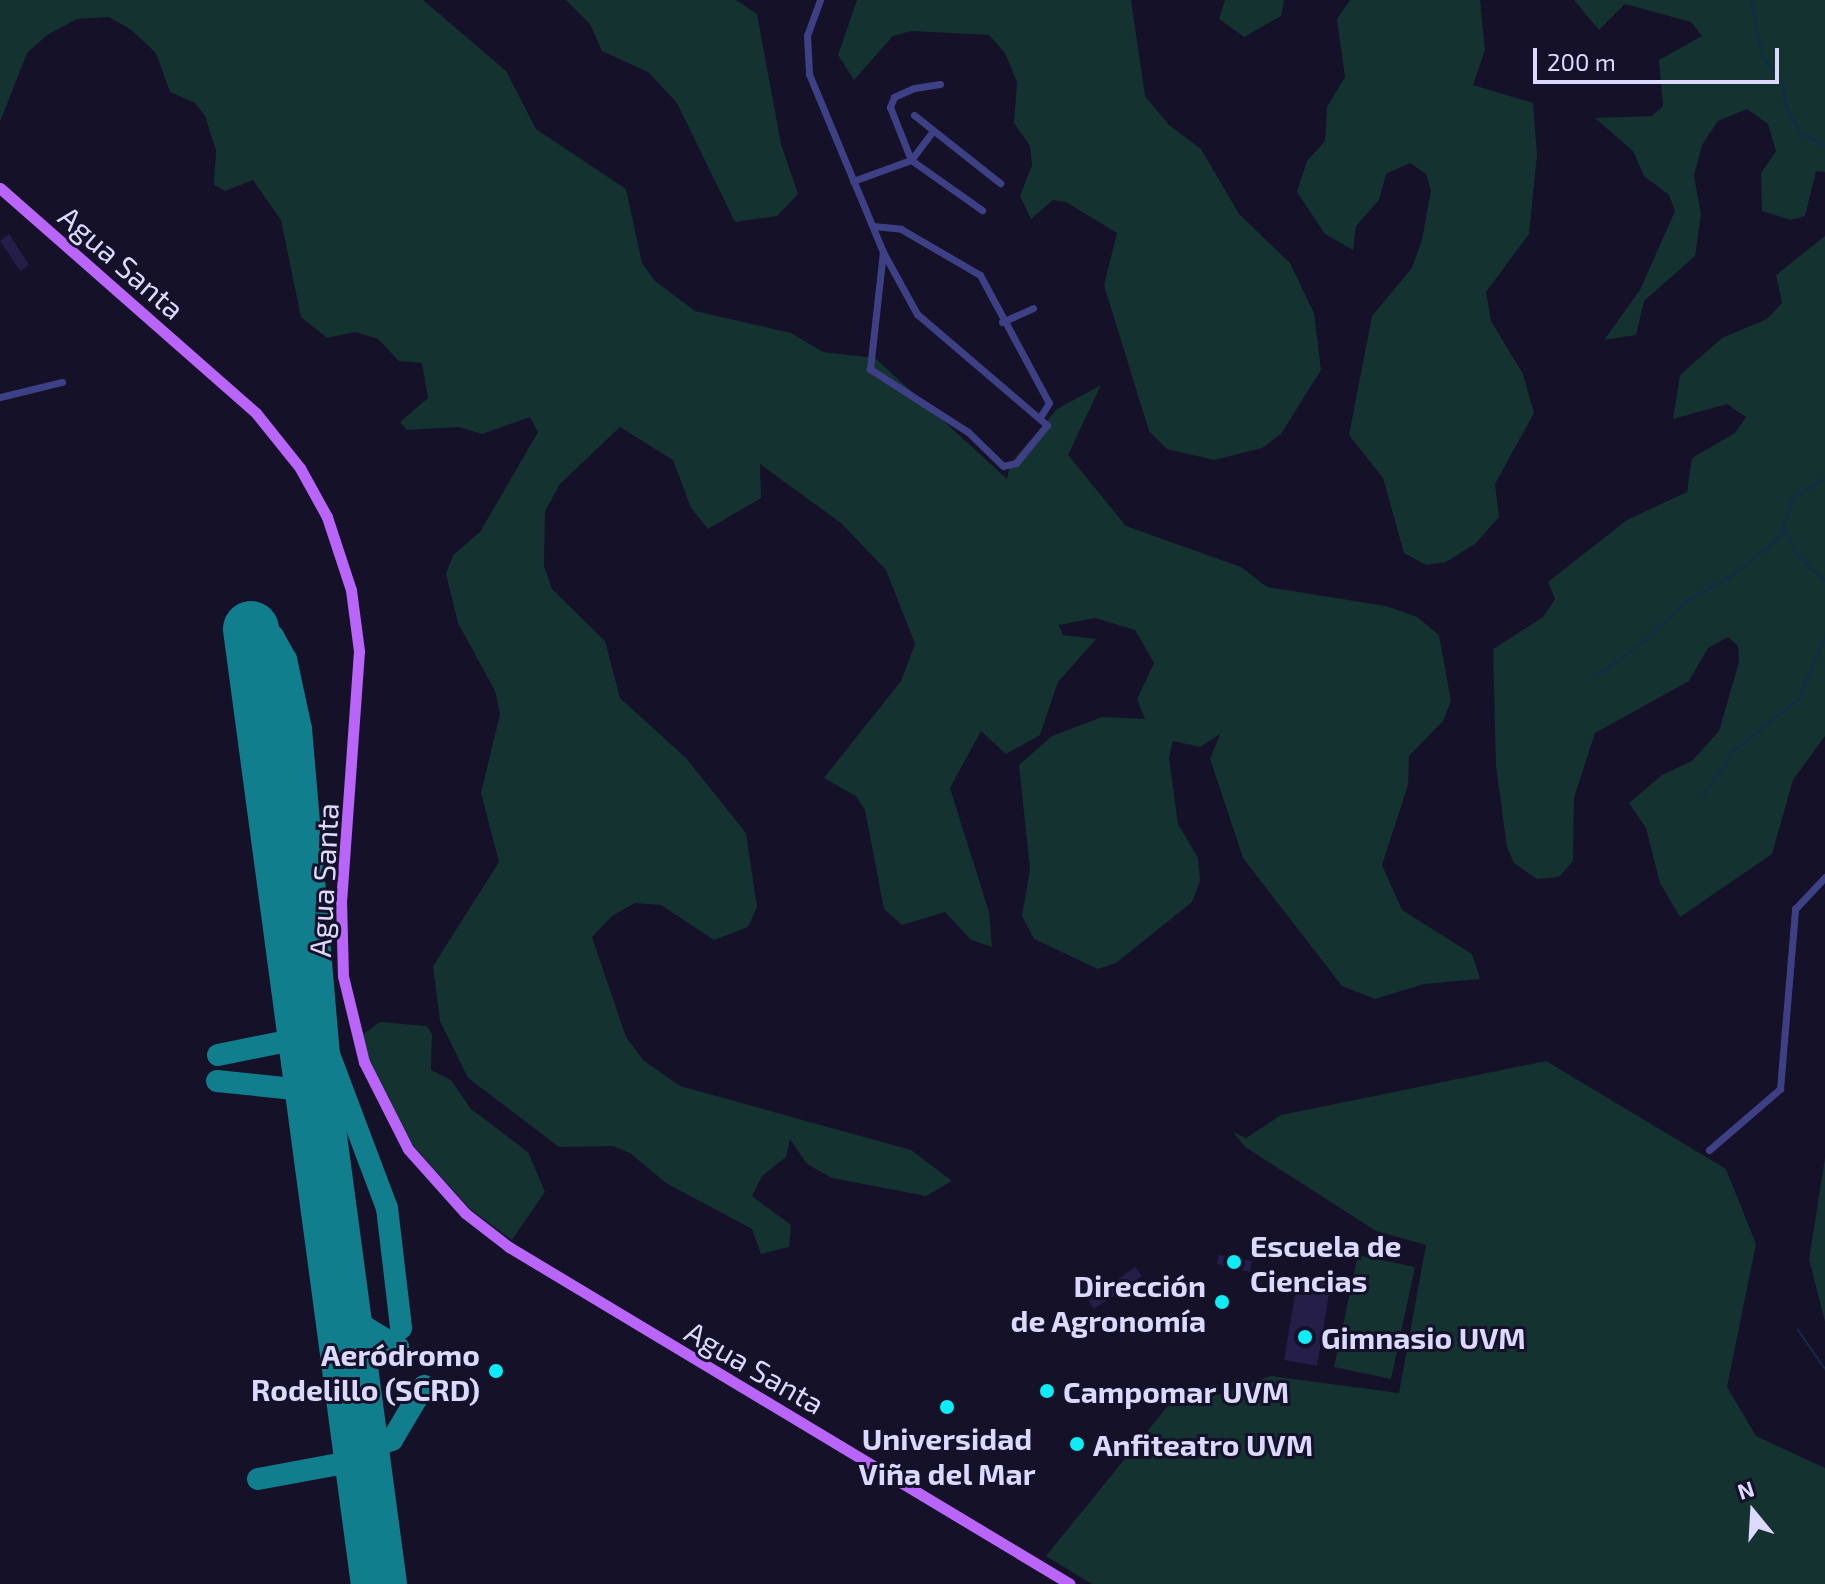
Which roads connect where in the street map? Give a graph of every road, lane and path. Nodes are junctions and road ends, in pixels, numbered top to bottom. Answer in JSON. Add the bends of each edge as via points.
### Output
{"nodes":[{"id":1,"x":820,"y":0,"type":"edge"},
{"id":2,"x":940,"y":84,"type":"dead end"},
{"id":3,"x":914,"y":115,"type":"dead end"},
{"id":4,"x":931,"y":133,"type":"junction"},
{"id":5,"x":911,"y":160,"type":"junction"},
{"id":6,"x":853,"y":181,"type":"junction"},
{"id":7,"x":1000,"y":183,"type":"dead end"},
{"id":8,"x":0,"y":188,"type":"edge"},
{"id":9,"x":982,"y":210,"type":"dead end"},
{"id":10,"x":874,"y":226,"type":"junction"},
{"id":11,"x":883,"y":252,"type":"junction"},
{"id":12,"x":1033,"y":308,"type":"dead end"},
{"id":13,"x":1002,"y":322,"type":"junction"},
{"id":14,"x":62,"y":382,"type":"dead end"},
{"id":15,"x":0,"y":397,"type":"edge"},
{"id":16,"x":1041,"y":416,"type":"junction"},
{"id":17,"x":1825,"y":877,"type":"edge"},
{"id":18,"x":1709,"y":1150,"type":"dead end"},
{"id":19,"x":1070,"y":1584,"type":"edge"}],
"edges":[{"from":1,"to":6,"type":"street","via":[[807,35],[807,65]]},
{"from":2,"to":5,"type":"street","via":[[894,97],[890,107]]},
{"from":3,"to":4,"type":"street"},
{"from":4,"to":5,"type":"street"},
{"from":4,"to":7,"type":"street"},
{"from":5,"to":6,"type":"street"},
{"from":5,"to":9,"type":"street"},
{"from":6,"to":10,"type":"street"},
{"from":8,"to":19,"type":"main road","name":"Agua Santa","via":[[256,413],[300,468],[334,535],[351,590],[359,651],[341,900],[343,976],[364,1062],[408,1149],[465,1213],[509,1247]]},
{"from":10,"to":11,"type":"street"},
{"from":10,"to":13,"type":"street","via":[[901,229],[980,275]]},
{"from":11,"to":16,"type":"street","via":[[917,314]]},
{"from":11,"to":16,"type":"street","via":[[870,369],[968,432],[1003,466],[1016,463],[1047,425]]},
{"from":12,"to":13,"type":"street"},
{"from":13,"to":16,"type":"street","via":[[1049,403]]},
{"from":14,"to":15,"type":"street"},
{"from":17,"to":18,"type":"street","via":[[1795,909],[1780,1089]]}]}
